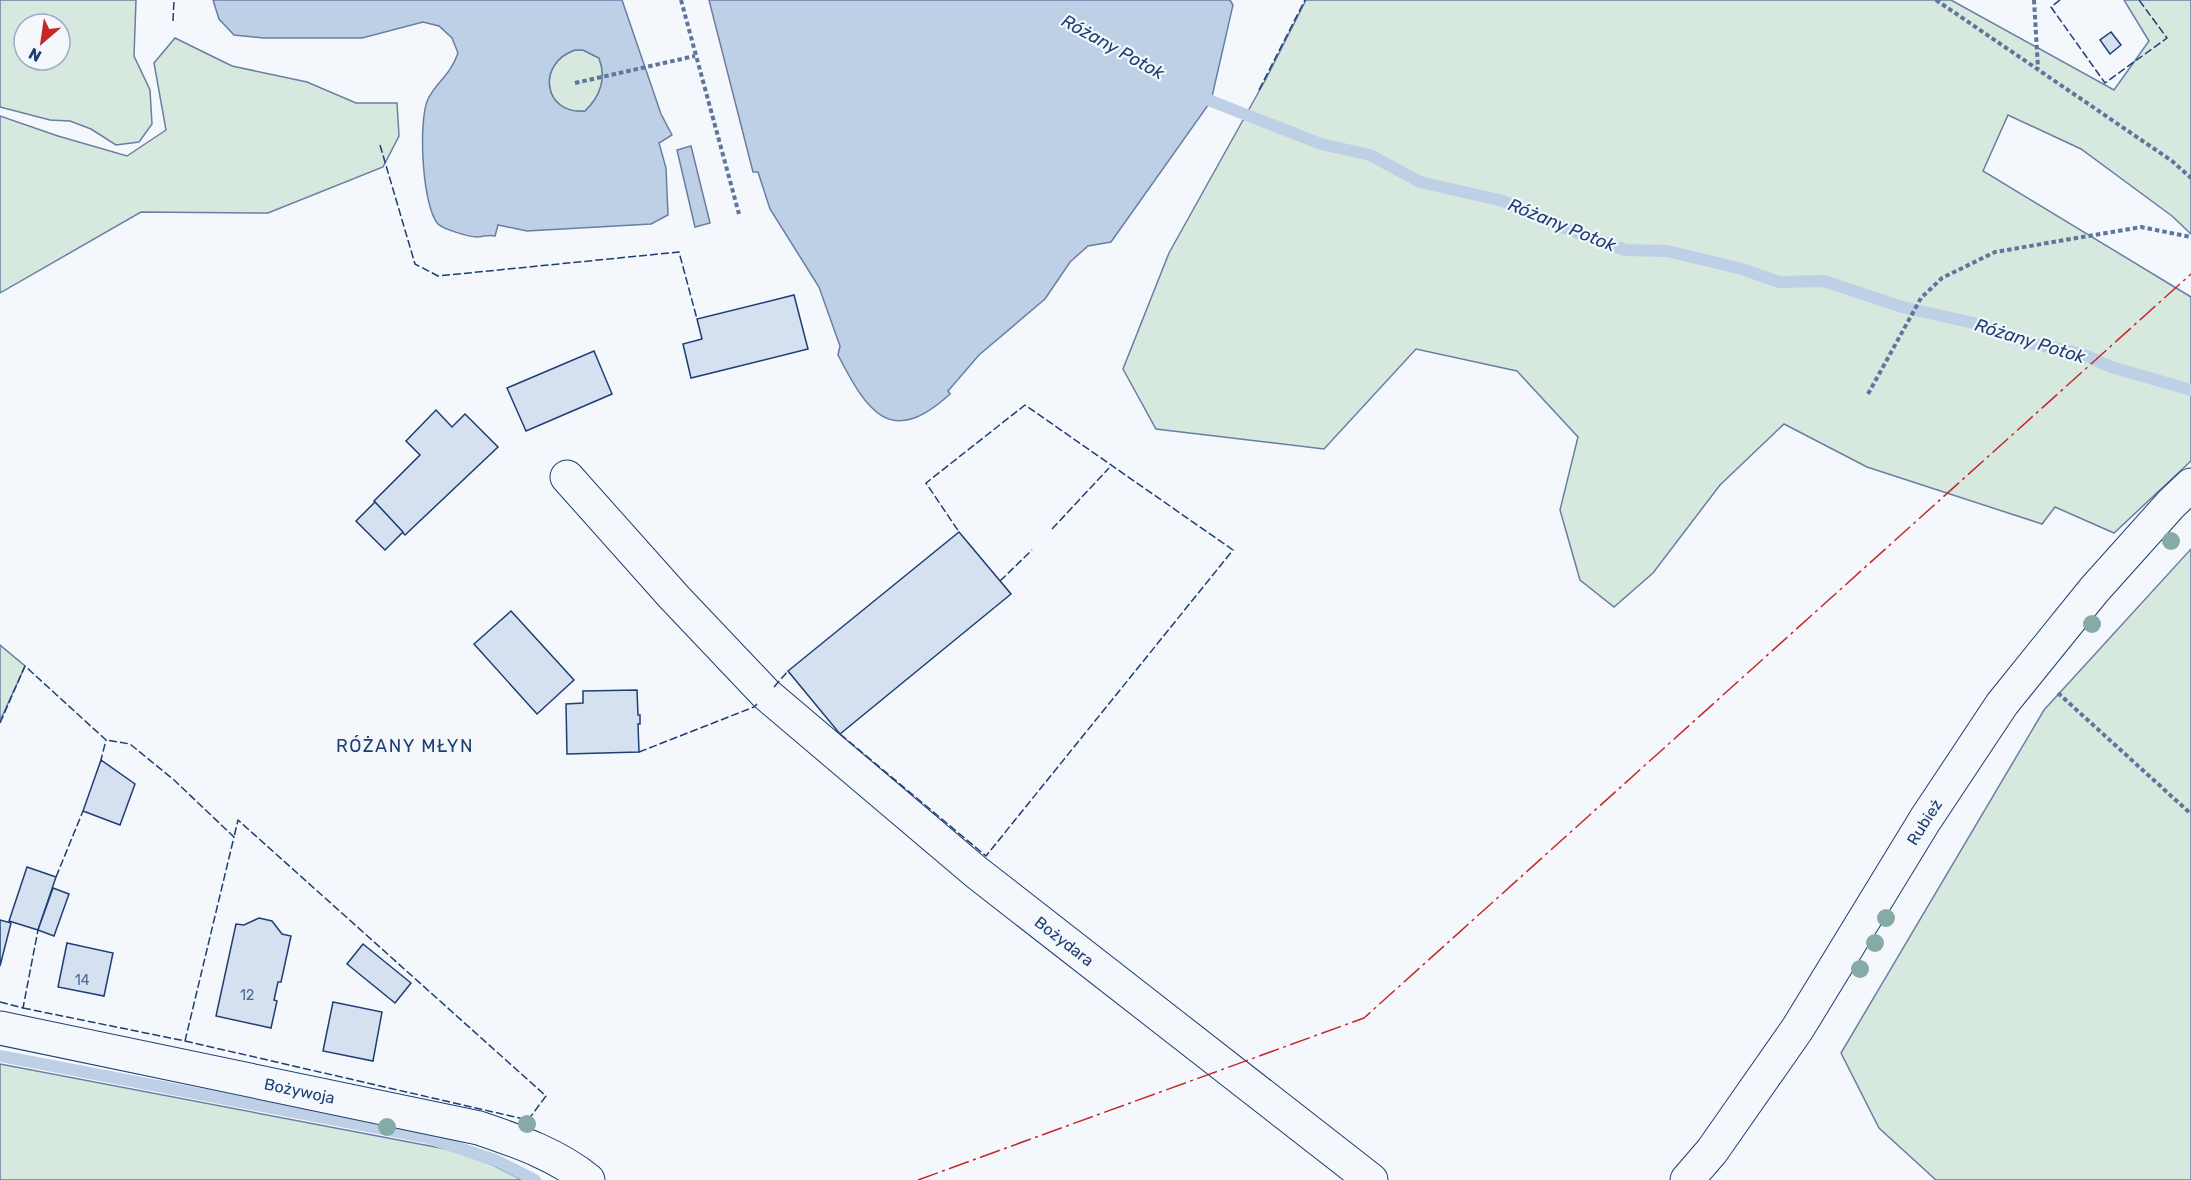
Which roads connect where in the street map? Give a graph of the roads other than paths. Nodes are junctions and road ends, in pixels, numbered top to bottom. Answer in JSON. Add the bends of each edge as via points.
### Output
{"nodes":[{"id":1,"x":567,"y":477,"type":"dead end"},
{"id":2,"x":2191,"y":485,"type":"edge"},
{"id":3,"x":0,"y":1028,"type":"edge"},
{"id":4,"x":588,"y":1180,"type":"edge"},
{"id":5,"x":1371,"y":1180,"type":"edge"},
{"id":6,"x":1687,"y":1180,"type":"edge"}],
"edges":[{"from":1,"to":5,"type":"street","name":"Bożydara","via":[[766,694],[976,873]]},
{"from":2,"to":6,"type":"street","name":"Rubież","via":[[2094,590],[2002,704],[1925,820],[1798,1028],[1712,1151]]},
{"from":3,"to":4,"type":"street","name":"Bożywoja","via":[[479,1128],[532,1146]]}]}
